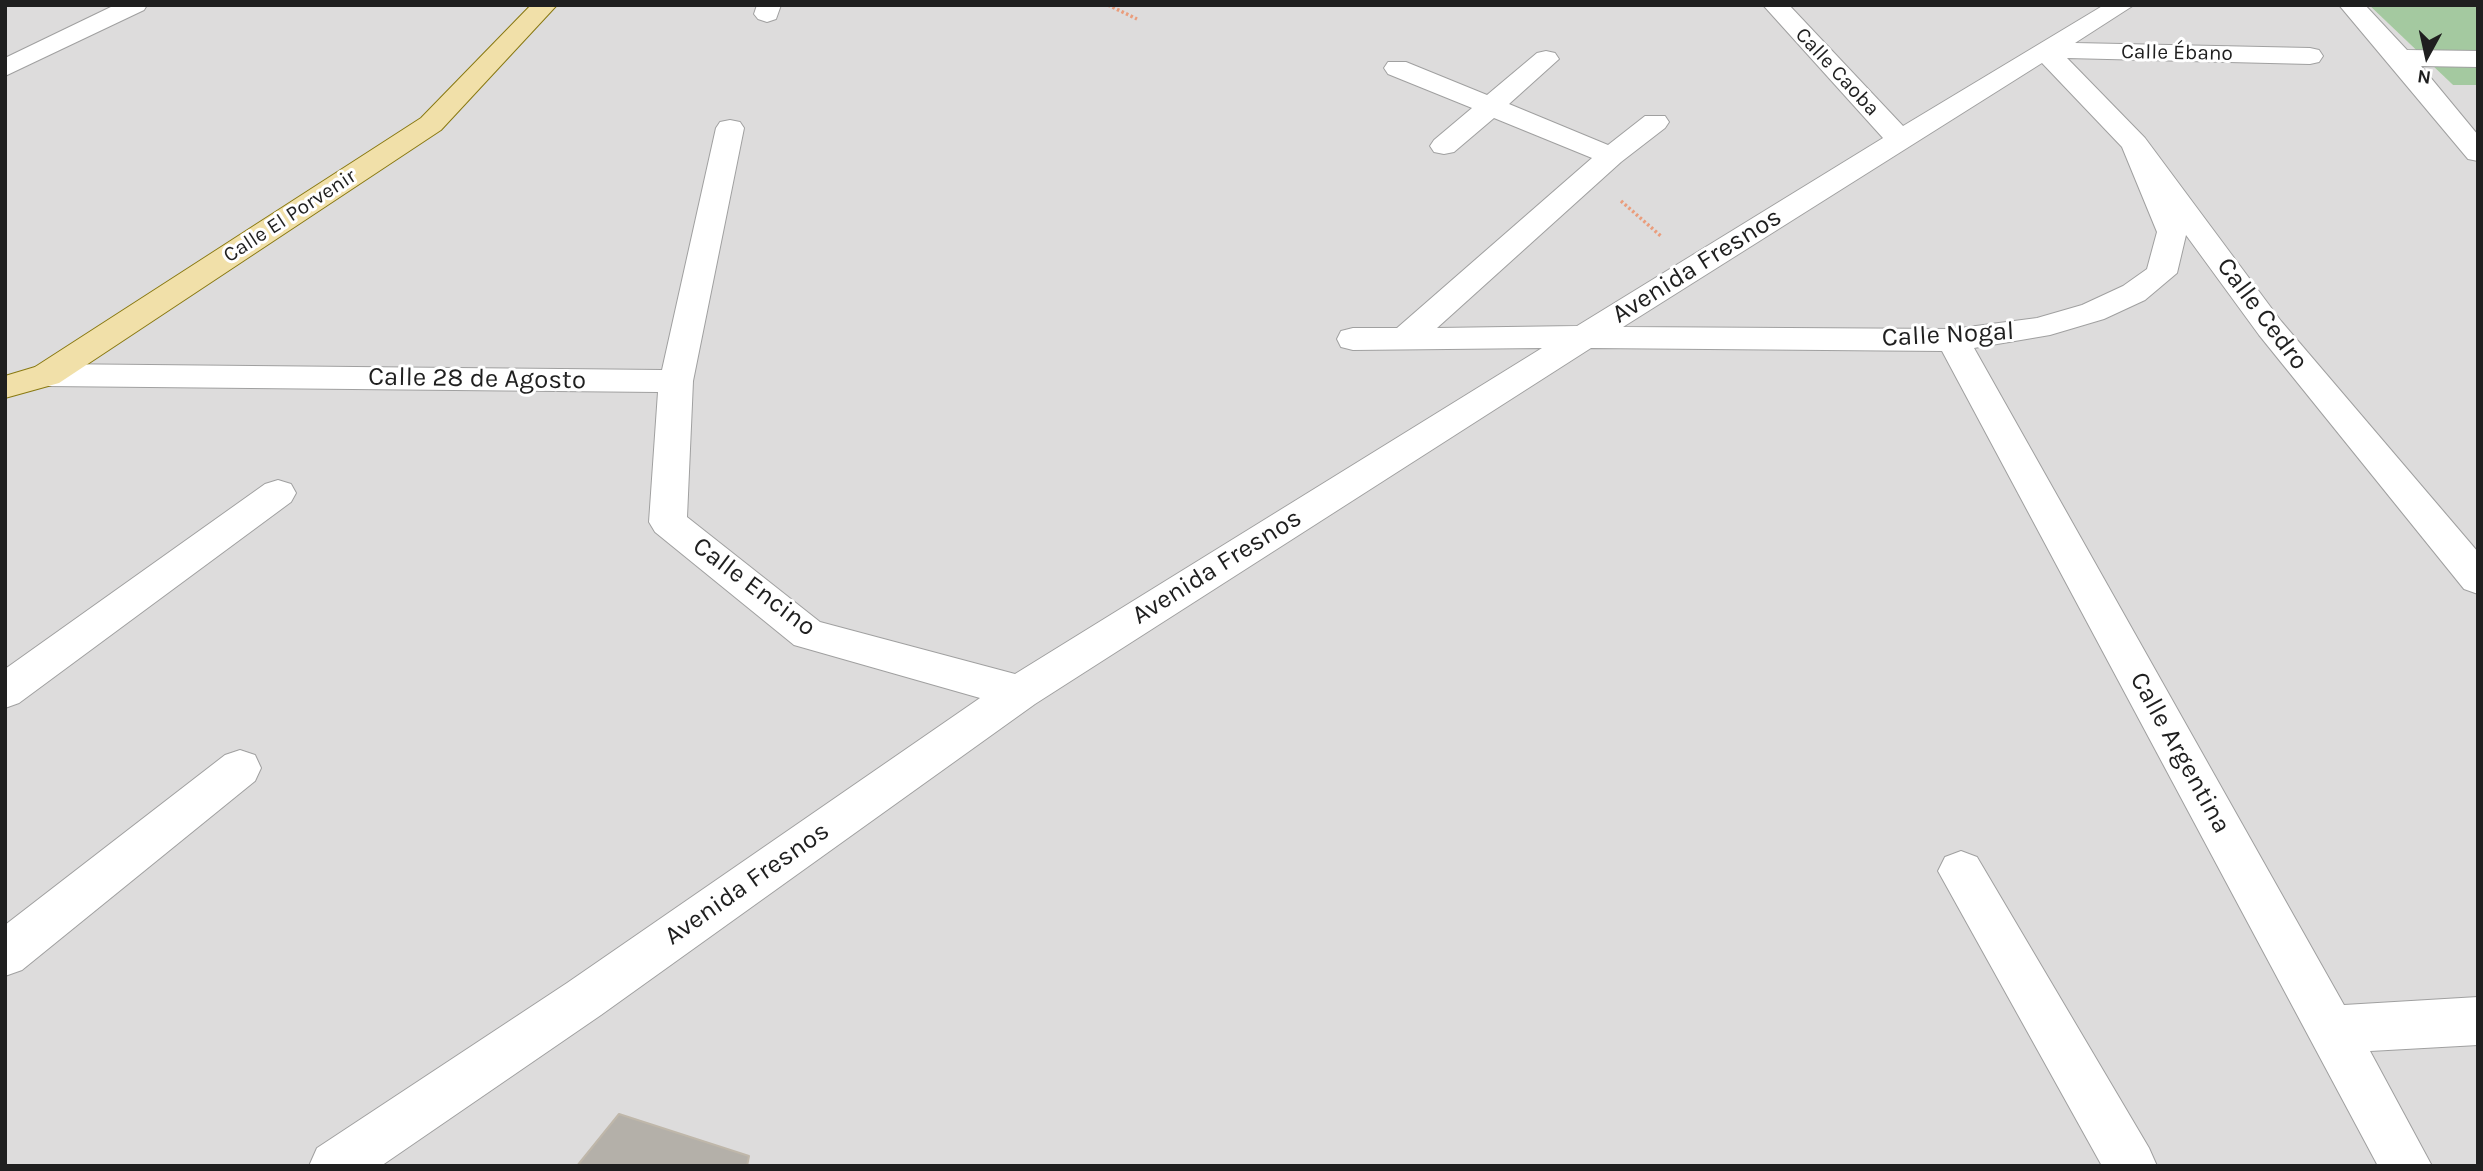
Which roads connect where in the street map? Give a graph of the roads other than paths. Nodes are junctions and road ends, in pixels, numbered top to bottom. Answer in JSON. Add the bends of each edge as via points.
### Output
{"nodes":[{"id":1,"x":135,"y":5,"type":"edge"},
{"id":2,"x":545,"y":5,"type":"edge"},
{"id":3,"x":1775,"y":5,"type":"edge"},
{"id":4,"x":2122,"y":5,"type":"edge"},
{"id":5,"x":2351,"y":5,"type":"edge"},
{"id":6,"x":2044,"y":50,"type":"junction"},
{"id":7,"x":2310,"y":56,"type":"dead end"},
{"id":8,"x":2400,"y":58,"type":"junction"},
{"id":9,"x":1546,"y":59,"type":"dead end"},
{"id":10,"x":2478,"y":59,"type":"edge"},
{"id":11,"x":5,"y":68,"type":"edge"},
{"id":12,"x":1397,"y":68,"type":"dead end"},
{"id":13,"x":1492,"y":107,"type":"junction"},
{"id":14,"x":1655,"y":122,"type":"dead end"},
{"id":15,"x":1900,"y":139,"type":"junction"},
{"id":16,"x":728,"y":142,"type":"dead end"},
{"id":17,"x":2135,"y":144,"type":"junction"},
{"id":18,"x":1444,"y":146,"type":"dead end"},
{"id":19,"x":2478,"y":153,"type":"edge"},
{"id":20,"x":1611,"y":156,"type":"junction"},
{"id":21,"x":1583,"y":337,"type":"junction"},
{"id":22,"x":1353,"y":339,"type":"dead end"},
{"id":23,"x":1403,"y":340,"type":"junction"},
{"id":24,"x":1953,"y":340,"type":"junction"},
{"id":25,"x":47,"y":375,"type":"junction"},
{"id":26,"x":676,"y":381,"type":"junction"},
{"id":27,"x":5,"y":387,"type":"edge"},
{"id":28,"x":278,"y":494,"type":"dead end"},
{"id":29,"x":2478,"y":579,"type":"edge"},
{"id":30,"x":5,"y":691,"type":"edge"},
{"id":31,"x":1020,"y":692,"type":"junction"},
{"id":32,"x":240,"y":768,"type":"dead end"},
{"id":33,"x":1961,"y":871,"type":"dead end"},
{"id":34,"x":5,"y":954,"type":"edge"},
{"id":35,"x":2478,"y":1021,"type":"edge"},
{"id":36,"x":2332,"y":1030,"type":"junction"},
{"id":37,"x":335,"y":1166,"type":"edge"},
{"id":38,"x":2131,"y":1166,"type":"edge"},
{"id":39,"x":2406,"y":1166,"type":"edge"}],
"edges":[{"from":1,"to":11,"type":"street"},
{"from":2,"to":25,"type":"main road","name":"Calle El Porvenir","via":[[430,124]]},
{"from":3,"to":15,"type":"street","name":"Calle Caoba"},
{"from":4,"to":6,"type":"street","name":"Avenida Fresnos"},
{"from":5,"to":8,"type":"street"},
{"from":6,"to":7,"type":"street","name":"Calle Ébano"},
{"from":6,"to":15,"type":"street","name":"Avenida Fresnos"},
{"from":6,"to":17,"type":"street","name":"Calle Cedro"},
{"from":8,"to":10,"type":"street"},
{"from":8,"to":19,"type":"street"},
{"from":9,"to":13,"type":"street"},
{"from":12,"to":13,"type":"street"},
{"from":13,"to":18,"type":"street"},
{"from":13,"to":20,"type":"street"},
{"from":14,"to":20,"type":"street"},
{"from":15,"to":21,"type":"street","name":"Avenida Fresnos"},
{"from":16,"to":26,"type":"street"},
{"from":17,"to":24,"type":"street","name":"Calle Nogal","via":[[2172,232],[2161,273],[2134,293],[2093,312],[2039,328]]},
{"from":17,"to":29,"type":"street","name":"Calle Cedro","via":[[2270,328]]},
{"from":20,"to":23,"type":"street"},
{"from":21,"to":23,"type":"street","name":"Calle Nogal"},
{"from":21,"to":24,"type":"street","name":"Calle Nogal"},
{"from":21,"to":31,"type":"street","name":"Avenida Fresnos"},
{"from":22,"to":23,"type":"street","name":"Calle Nogal"},
{"from":24,"to":36,"type":"street","name":"Calle Argentina"},
{"from":25,"to":26,"type":"street","name":"Calle 28 de Agosto"},
{"from":25,"to":27,"type":"main road","name":"Calle El Porvenir"},
{"from":26,"to":31,"type":"street","name":"Calle Encino","via":[[668,522],[808,634]]},
{"from":28,"to":30,"type":"street"},
{"from":31,"to":37,"type":"street","name":"Avenida Fresnos","via":[[584,999]]},
{"from":32,"to":34,"type":"street"},
{"from":33,"to":38,"type":"street"},
{"from":35,"to":36,"type":"street"},
{"from":36,"to":39,"type":"street","name":"Calle Argentina"}]}
